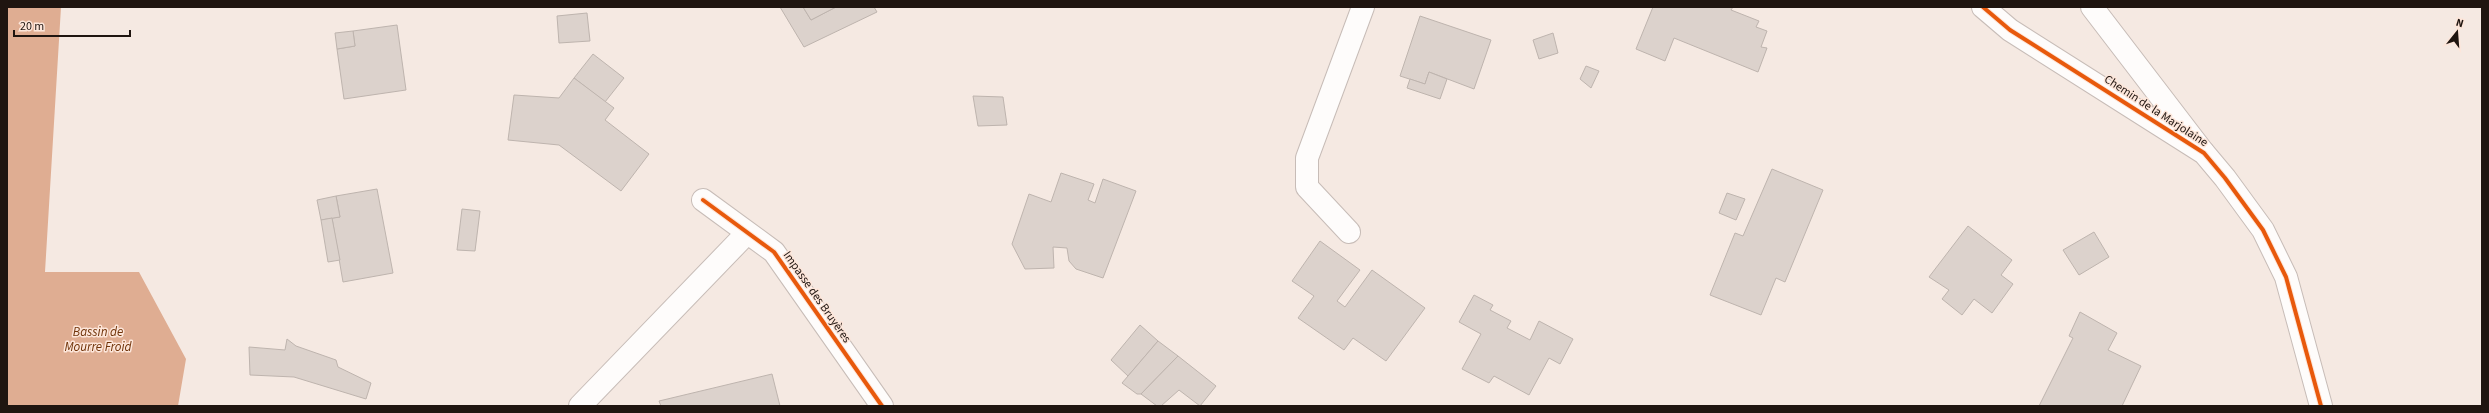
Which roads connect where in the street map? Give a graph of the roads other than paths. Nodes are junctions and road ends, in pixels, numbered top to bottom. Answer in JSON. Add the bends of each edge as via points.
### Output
{"nodes":[{"id":1,"x":1363,"y":7,"type":"edge"},
{"id":2,"x":1983,"y":7,"type":"edge"},
{"id":3,"x":2092,"y":7,"type":"edge"},
{"id":4,"x":2204,"y":153,"type":"junction"},
{"id":5,"x":703,"y":200,"type":"dead end"},
{"id":6,"x":1349,"y":232,"type":"dead end"},
{"id":7,"x":747,"y":233,"type":"junction"},
{"id":8,"x":580,"y":406,"type":"edge"},
{"id":9,"x":882,"y":406,"type":"edge"},
{"id":10,"x":2321,"y":406,"type":"edge"}],
"edges":[{"from":1,"to":6,"type":"street","via":[[1307,158],[1307,187]]},
{"from":2,"to":4,"type":"street","name":"Chemin de la Marjolaine","via":[[2010,30]]},
{"from":3,"to":4,"type":"street"},
{"from":4,"to":10,"type":"street","name":"Chemin de la Marjolaine","via":[[2263,230],[2286,277]]},
{"from":5,"to":7,"type":"street","name":"Impasse des Bruyères"},
{"from":7,"to":8,"type":"street"},
{"from":7,"to":9,"type":"street","name":"Impasse des Bruyères","via":[[774,252]]}]}
